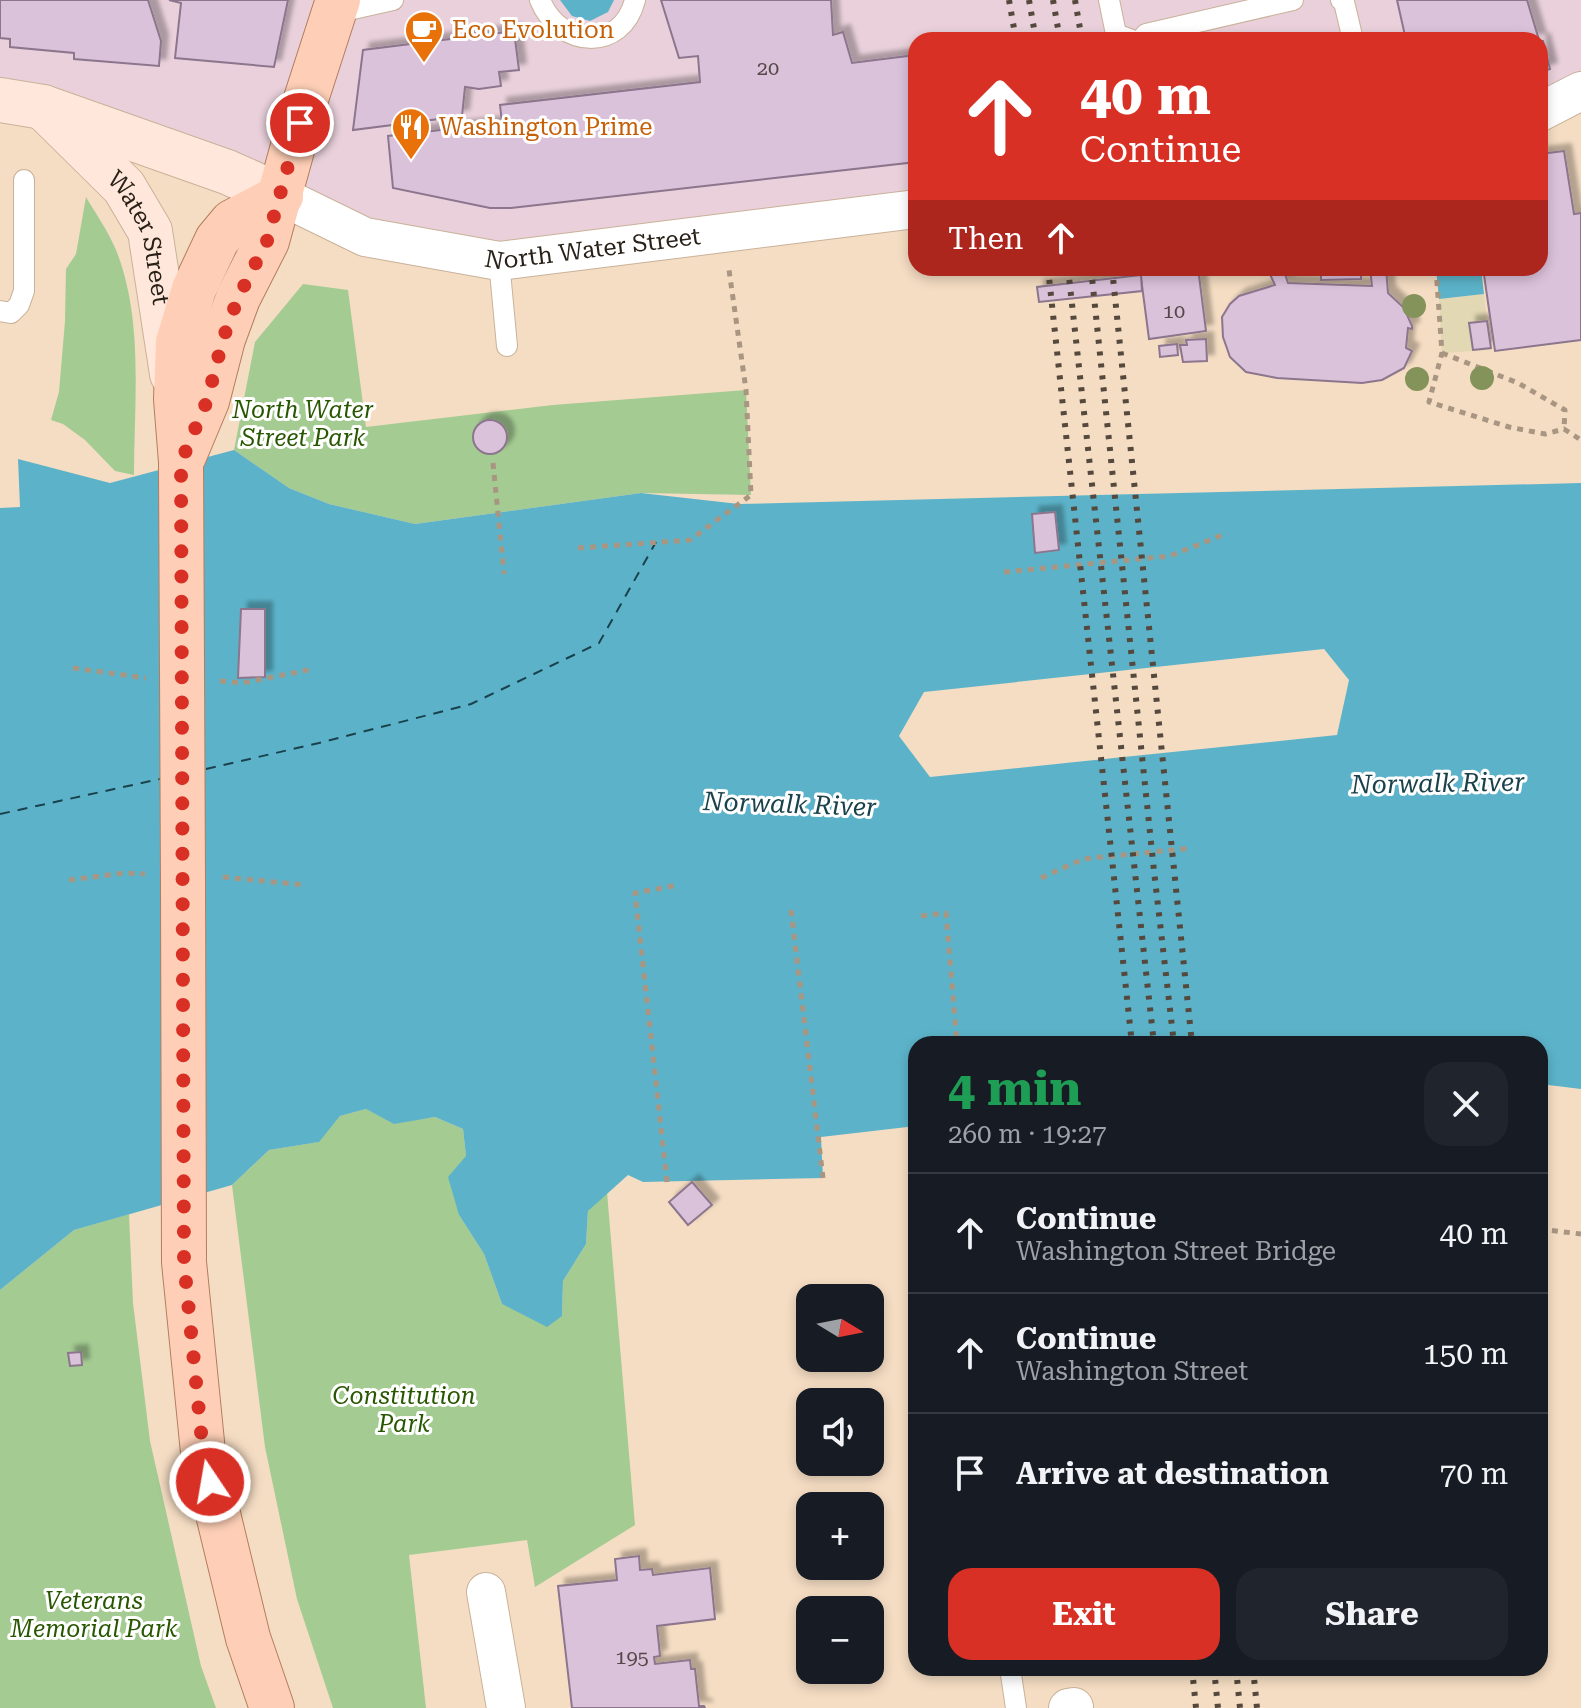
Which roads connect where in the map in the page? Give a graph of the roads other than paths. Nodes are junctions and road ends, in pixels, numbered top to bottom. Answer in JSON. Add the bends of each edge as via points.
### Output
{"nodes":[{"id":1,"x":393,"y":0,"type":"edge"},
{"id":2,"x":540,"y":0,"type":"edge"},
{"id":3,"x":635,"y":0,"type":"edge"},
{"id":4,"x":1109,"y":0,"type":"edge"},
{"id":5,"x":1293,"y":0,"type":"edge"},
{"id":6,"x":1341,"y":0,"type":"edge"},
{"id":7,"x":337,"y":6,"type":"edge"},
{"id":8,"x":1116,"y":32,"type":"edge"},
{"id":9,"x":1155,"y":32,"type":"edge"},
{"id":10,"x":1351,"y":32,"type":"edge"},
{"id":11,"x":1581,"y":91,"type":"edge"},
{"id":12,"x":0,"y":100,"type":"edge"},
{"id":13,"x":43,"y":107,"type":"junction"},
{"id":14,"x":1548,"y":108,"type":"edge"},
{"id":15,"x":24,"y":180,"type":"dead end"},
{"id":16,"x":281,"y":196,"type":"junction"},
{"id":17,"x":908,"y":210,"type":"edge"},
{"id":18,"x":499,"y":261,"type":"junction"},
{"id":19,"x":0,"y":311,"type":"edge"},
{"id":20,"x":507,"y":346,"type":"dead end"},
{"id":21,"x":176,"y":399,"type":"junction"},
{"id":22,"x":181,"y":462,"type":"junction"},
{"id":23,"x":486,"y":1592,"type":"dead end"},
{"id":24,"x":1011,"y":1676,"type":"edge"},
{"id":25,"x":1074,"y":1707,"type":"edge"},
{"id":26,"x":272,"y":1708,"type":"edge"},
{"id":27,"x":506,"y":1708,"type":"edge"},
{"id":28,"x":1016,"y":1708,"type":"edge"},
{"id":29,"x":1068,"y":1708,"type":"edge"}],
"edges":[{"from":1,"to":7,"type":"lane"},
{"from":2,"to":3,"type":"lane","via":[[556,27],[586,38],[616,30]]},
{"from":4,"to":8,"type":"lane"},
{"from":5,"to":9,"type":"lane"},
{"from":6,"to":10,"type":"lane"},
{"from":7,"to":16,"type":"main road"},
{"from":11,"to":14,"type":"street"},
{"from":12,"to":13,"type":"main road","name":"Water Street"},
{"from":13,"to":16,"type":"main road","name":"Water Street"},
{"from":13,"to":21,"type":"main road","name":"Water Street","via":[[124,187],[150,231]]},
{"from":15,"to":19,"type":"lane","via":[[24,291],[11,313]]},
{"from":16,"to":18,"type":"street","name":"North Water Street","via":[[365,237]]},
{"from":16,"to":21,"type":"main road","via":[[232,222],[211,251],[178,342]]},
{"from":16,"to":22,"type":"main road","via":[[267,241],[238,298],[207,401]]},
{"from":17,"to":18,"type":"street","name":"North Water Street"},
{"from":18,"to":20,"type":"lane"},
{"from":21,"to":22,"type":"main road"},
{"from":22,"to":26,"type":"main road","bridge":true,"via":[[184,1262],[203,1452],[248,1638]]},
{"from":23,"to":27,"type":"street"},
{"from":24,"to":28,"type":"lane"},
{"from":25,"to":29,"type":"street"}]}
